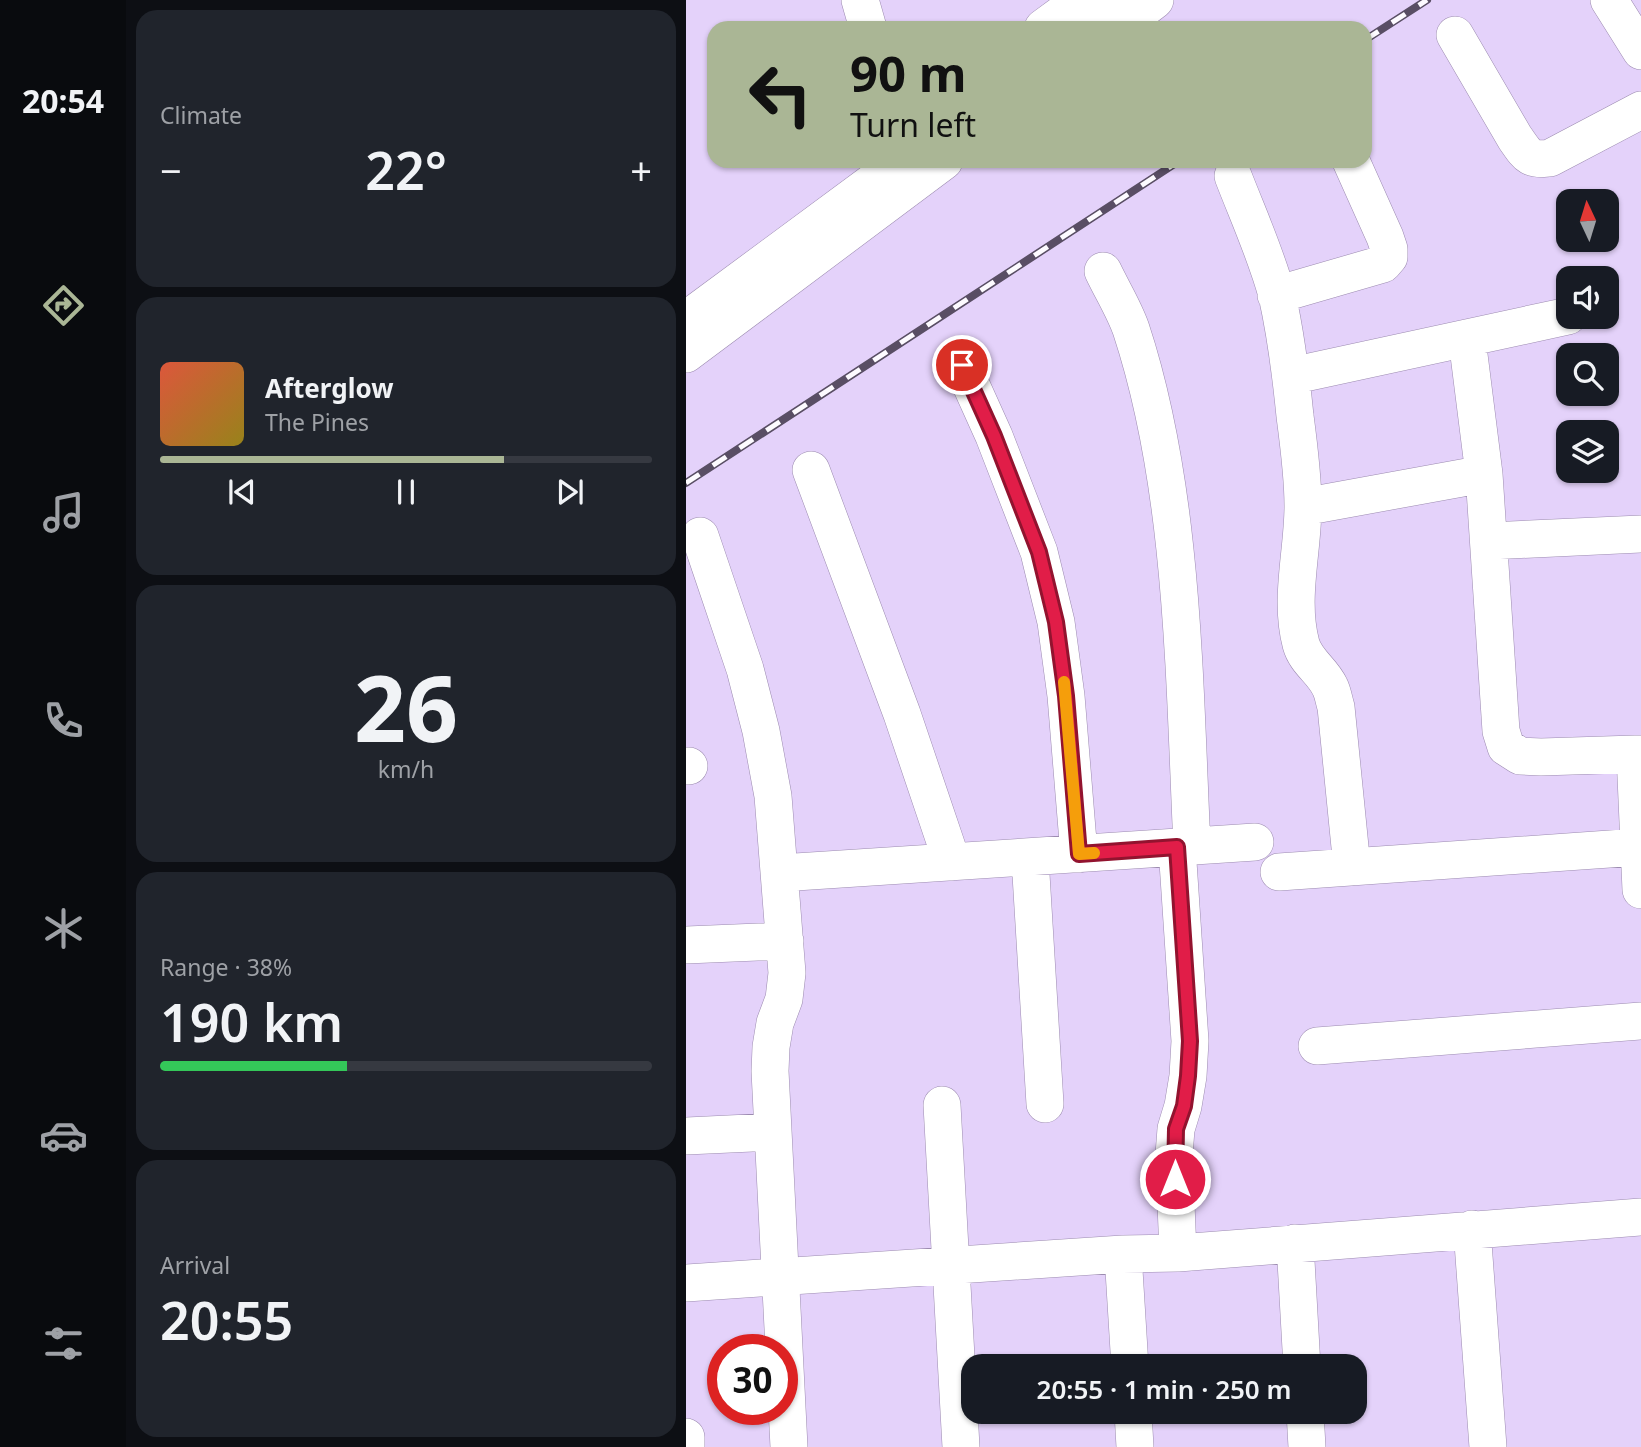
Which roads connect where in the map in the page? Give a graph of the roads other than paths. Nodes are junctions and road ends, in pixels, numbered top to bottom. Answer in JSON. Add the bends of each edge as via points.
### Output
{"nodes":[{"id":1,"x":860,"y":0,"type":"edge"},
{"id":2,"x":1081,"y":0,"type":"edge"},
{"id":3,"x":1119,"y":0,"type":"edge"},
{"id":4,"x":1155,"y":0,"type":"edge"},
{"id":5,"x":1609,"y":0,"type":"edge"},
{"id":6,"x":865,"y":21,"type":"edge"},
{"id":7,"x":1052,"y":21,"type":"edge"},
{"id":8,"x":1090,"y":21,"type":"edge"},
{"id":9,"x":1127,"y":21,"type":"edge"},
{"id":10,"x":1455,"y":35,"type":"dead end"},
{"id":11,"x":1641,"y":51,"type":"edge"},
{"id":12,"x":1641,"y":110,"type":"edge"},
{"id":13,"x":852,"y":168,"type":"edge"},
{"id":14,"x":892,"y":168,"type":"edge"},
{"id":15,"x":935,"y":168,"type":"edge"},
{"id":16,"x":1354,"y":168,"type":"edge"},
{"id":17,"x":1233,"y":176,"type":"dead end"},
{"id":18,"x":1103,"y":271,"type":"dead end"},
{"id":19,"x":686,"y":290,"type":"edge"},
{"id":20,"x":1276,"y":295,"type":"junction"},
{"id":21,"x":1556,"y":319,"type":"edge"},
{"id":22,"x":686,"y":320,"type":"edge"},
{"id":23,"x":1467,"y":339,"type":"junction"},
{"id":24,"x":686,"y":354,"type":"edge"},
{"id":25,"x":962,"y":365,"type":"dead end"},
{"id":26,"x":1291,"y":376,"type":"junction"},
{"id":27,"x":811,"y":470,"type":"dead end"},
{"id":28,"x":1483,"y":474,"type":"junction"},
{"id":29,"x":1303,"y":506,"type":"junction"},
{"id":30,"x":1641,"y":534,"type":"edge"},
{"id":31,"x":700,"y":536,"type":"dead end"},
{"id":32,"x":1489,"y":541,"type":"junction"},
{"id":33,"x":1638,"y":754,"type":"edge"},
{"id":34,"x":1255,"y":842,"type":"dead end"},
{"id":35,"x":1185,"y":847,"type":"junction"},
{"id":36,"x":1638,"y":847,"type":"junction"},
{"id":37,"x":1079,"y":854,"type":"junction"},
{"id":38,"x":1030,"y":858,"type":"junction"},
{"id":39,"x":952,"y":862,"type":"junction"},
{"id":40,"x":1352,"y":867,"type":"junction"},
{"id":41,"x":1279,"y":872,"type":"dead end"},
{"id":42,"x":780,"y":873,"type":"junction"},
{"id":43,"x":1641,"y":890,"type":"edge"},
{"id":44,"x":785,"y":942,"type":"junction"},
{"id":45,"x":686,"y":945,"type":"edge"},
{"id":46,"x":1641,"y":1021,"type":"edge"},
{"id":47,"x":1318,"y":1046,"type":"dead end"},
{"id":48,"x":1045,"y":1104,"type":"dead end"},
{"id":49,"x":942,"y":1105,"type":"dead end"},
{"id":50,"x":772,"y":1132,"type":"junction"},
{"id":51,"x":686,"y":1136,"type":"edge"},
{"id":52,"x":1641,"y":1217,"type":"edge"},
{"id":53,"x":1472,"y":1229,"type":"junction"},
{"id":54,"x":1295,"y":1243,"type":"junction"},
{"id":55,"x":1178,"y":1253,"type":"junction"},
{"id":56,"x":1123,"y":1254,"type":"junction"},
{"id":57,"x":951,"y":1265,"type":"junction"},
{"id":58,"x":780,"y":1276,"type":"junction"},
{"id":59,"x":686,"y":1283,"type":"edge"},
{"id":60,"x":1129,"y":1354,"type":"edge"},
{"id":61,"x":1302,"y":1354,"type":"edge"},
{"id":62,"x":1134,"y":1424,"type":"edge"},
{"id":63,"x":1306,"y":1424,"type":"edge"},
{"id":64,"x":686,"y":1437,"type":"edge"},
{"id":65,"x":687,"y":1447,"type":"edge"},
{"id":66,"x":789,"y":1447,"type":"edge"},
{"id":67,"x":961,"y":1447,"type":"edge"},
{"id":68,"x":1135,"y":1447,"type":"edge"},
{"id":69,"x":1307,"y":1447,"type":"edge"},
{"id":70,"x":1488,"y":1447,"type":"edge"}],
"edges":[{"from":1,"to":6,"type":"street"},
{"from":2,"to":7,"type":"street"},
{"from":3,"to":8,"type":"street"},
{"from":4,"to":9,"type":"street"},
{"from":5,"to":11,"type":"street"},
{"from":10,"to":12,"type":"street","via":[[1515,138],[1536,160],[1550,158]]},
{"from":13,"to":19,"type":"street"},
{"from":14,"to":22,"type":"street"},
{"from":15,"to":24,"type":"street"},
{"from":16,"to":20,"type":"street","via":[[1385,237],[1389,257],[1383,264]]},
{"from":17,"to":20,"type":"street"},
{"from":18,"to":35,"type":"street","via":[[1134,339],[1151,401],[1166,488],[1178,584]]},
{"from":20,"to":26,"type":"street"},
{"from":21,"to":23,"type":"street"},
{"from":23,"to":26,"type":"street"},
{"from":23,"to":28,"type":"street"},
{"from":25,"to":37,"type":"street","via":[[1039,552],[1056,622]]},
{"from":26,"to":29,"type":"street"},
{"from":27,"to":39,"type":"street"},
{"from":28,"to":29,"type":"street"},
{"from":28,"to":32,"type":"street"},
{"from":29,"to":40,"type":"street","via":[[1299,634],[1308,662],[1331,687],[1336,707]]},
{"from":30,"to":32,"type":"street"},
{"from":31,"to":42,"type":"street","via":[[761,731]]},
{"from":32,"to":33,"type":"street","via":[[1501,731],[1506,747],[1520,756]]},
{"from":33,"to":36,"type":"street"},
{"from":34,"to":35,"type":"street"},
{"from":35,"to":37,"type":"street"},
{"from":35,"to":55,"type":"street","via":[[1190,1041],[1174,1155]]},
{"from":36,"to":40,"type":"street"},
{"from":36,"to":43,"type":"street"},
{"from":37,"to":38,"type":"street"},
{"from":38,"to":39,"type":"street"},
{"from":38,"to":48,"type":"street"},
{"from":39,"to":42,"type":"street"},
{"from":40,"to":41,"type":"street"},
{"from":42,"to":44,"type":"street"},
{"from":44,"to":45,"type":"street"},
{"from":44,"to":50,"type":"street","via":[[784,999],[771,1047]]},
{"from":46,"to":47,"type":"street"},
{"from":49,"to":57,"type":"street"},
{"from":50,"to":51,"type":"street"},
{"from":50,"to":58,"type":"street"},
{"from":52,"to":53,"type":"street"},
{"from":53,"to":54,"type":"street"},
{"from":53,"to":70,"type":"street"},
{"from":54,"to":55,"type":"street"},
{"from":54,"to":61,"type":"street"},
{"from":55,"to":56,"type":"street"},
{"from":56,"to":57,"type":"street"},
{"from":56,"to":60,"type":"street"},
{"from":57,"to":58,"type":"street"},
{"from":57,"to":67,"type":"street"},
{"from":58,"to":59,"type":"street"},
{"from":58,"to":66,"type":"street"},
{"from":62,"to":68,"type":"street"},
{"from":63,"to":69,"type":"street"},
{"from":64,"to":65,"type":"street"}]}
